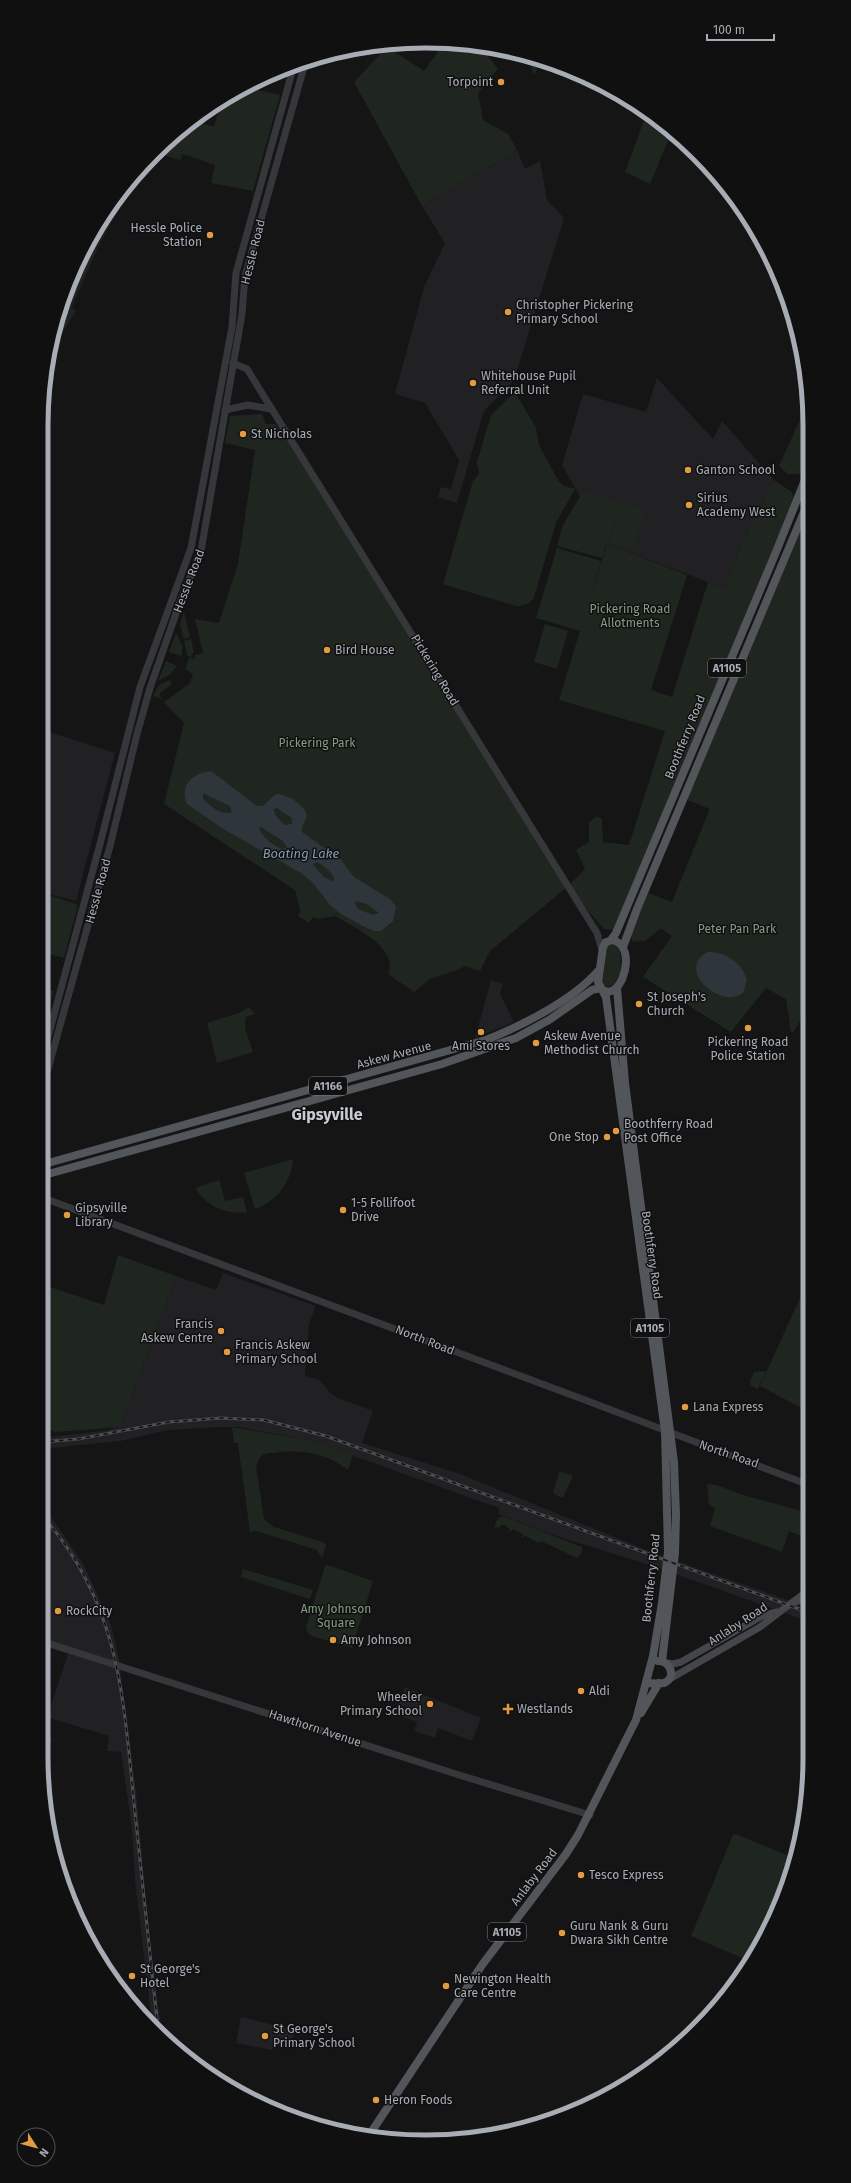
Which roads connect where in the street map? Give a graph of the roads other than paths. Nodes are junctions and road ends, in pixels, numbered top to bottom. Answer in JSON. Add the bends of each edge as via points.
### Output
{"nodes":[{"id":1,"x":304,"y":68,"type":"edge"},
{"id":2,"x":292,"y":73,"type":"edge"},
{"id":3,"x":233,"y":363,"type":"junction"},
{"id":4,"x":271,"y":409,"type":"junction"},
{"id":5,"x":225,"y":410,"type":"junction"},
{"id":6,"x":803,"y":485,"type":"edge"},
{"id":7,"x":803,"y":514,"type":"edge"},
{"id":8,"x":173,"y":599,"type":"junction"},
{"id":9,"x":180,"y":602,"type":"junction"},
{"id":10,"x":597,"y":933,"type":"junction"},
{"id":11,"x":610,"y":940,"type":"junction"},
{"id":12,"x":623,"y":947,"type":"junction"},
{"id":13,"x":602,"y":950,"type":"junction"},
{"id":14,"x":598,"y":971,"type":"junction"},
{"id":15,"x":617,"y":988,"type":"junction"},
{"id":16,"x":601,"y":989,"type":"junction"},
{"id":17,"x":48,"y":1037,"type":"edge"},
{"id":18,"x":48,"y":1069,"type":"edge"},
{"id":19,"x":356,"y":1078,"type":"junction"},
{"id":20,"x":358,"y":1086,"type":"junction"},
{"id":21,"x":48,"y":1163,"type":"edge"},
{"id":22,"x":48,"y":1174,"type":"edge"},
{"id":23,"x":48,"y":1200,"type":"edge"},
{"id":24,"x":668,"y":1432,"type":"junction"},
{"id":25,"x":803,"y":1482,"type":"edge"},
{"id":26,"x":803,"y":1594,"type":"edge"},
{"id":27,"x":803,"y":1599,"type":"edge"},
{"id":28,"x":790,"y":1604,"type":"junction"},
{"id":29,"x":779,"y":1611,"type":"junction"},
{"id":30,"x":48,"y":1643,"type":"edge"},
{"id":31,"x":664,"y":1662,"type":"junction"},
{"id":32,"x":649,"y":1670,"type":"junction"},
{"id":33,"x":668,"y":1680,"type":"junction"},
{"id":34,"x":647,"y":1682,"type":"junction"},
{"id":35,"x":659,"y":1683,"type":"junction"},
{"id":36,"x":636,"y":1720,"type":"junction"},
{"id":37,"x":590,"y":1815,"type":"junction"},
{"id":38,"x":372,"y":2131,"type":"edge"}],
"edges":[{"from":1,"to":3,"type":"street","name":"Hessle Road","via":[[245,276],[242,314]]},
{"from":2,"to":8,"type":"street","name":"Hessle Road","via":[[236,273],[232,327],[191,548]]},
{"from":3,"to":4,"type":"street","name":"Pickering Road","via":[[247,369]]},
{"from":3,"to":5,"type":"street","name":"Hessle Road"},
{"from":4,"to":5,"type":"street","via":[[248,405]]},
{"from":4,"to":10,"type":"street","name":"Pickering Road"},
{"from":5,"to":9,"type":"street","name":"Hessle Road","via":[[201,552]]},
{"from":6,"to":11,"type":"main road","name":"Boothferry Road","number":"A1105","via":[[616,934]]},
{"from":7,"to":12,"type":"main road","name":"Boothferry Road","number":"A1105","via":[[637,908]]},
{"from":8,"to":9,"type":"street"},
{"from":8,"to":17,"type":"street","name":"Hessle Road","via":[[137,697]]},
{"from":9,"to":18,"type":"street","name":"Hessle Road","via":[[150,688],[110,846]]},
{"from":10,"to":11,"type":"street","name":"Pickering Road"},
{"from":10,"to":13,"type":"street","name":"Pickering Road"},
{"from":11,"to":12,"type":"main road","via":[[618,941]]},
{"from":11,"to":13,"type":"main road","number":"A1105"},
{"from":12,"to":15,"type":"main road","number":"A1105","via":[[625,968]]},
{"from":13,"to":14,"type":"main road","number":"A1105"},
{"from":14,"to":16,"type":"main road","number":"A1105"},
{"from":14,"to":19,"type":"main road","name":"Askew Avenue","number":"A1166","via":[[585,984],[546,1010],[500,1034]]},
{"from":15,"to":16,"type":"main road","name":"Askew Avenue","via":[[612,992]]},
{"from":15,"to":24,"type":"main road","name":"Boothferry Road","number":"A1105"},
{"from":16,"to":20,"type":"main road","name":"Askew Avenue","number":"A1166","via":[[592,990],[549,1020],[503,1044],[449,1062]]},
{"from":16,"to":24,"type":"main road","name":"Boothferry Road","number":"A1105","via":[[606,997]]},
{"from":19,"to":20,"type":"main road"},
{"from":19,"to":21,"type":"main road","name":"Askew Avenue","number":"A1166"},
{"from":20,"to":22,"type":"main road","name":"Askew Avenue","number":"A1166"},
{"from":23,"to":24,"type":"street","name":"North Road"},
{"from":24,"to":25,"type":"street","name":"North Road","via":[[768,1467]]},
{"from":24,"to":31,"type":"main road","name":"Boothferry Road","number":"A1105","via":[[676,1515]]},
{"from":24,"to":32,"type":"main road","name":"Boothferry Road","number":"A1105","via":[[668,1552],[662,1603]]},
{"from":26,"to":28,"type":"main road","name":"Anlaby Road"},
{"from":27,"to":28,"type":"main road","name":"Anlaby Road"},
{"from":28,"to":29,"type":"main road","name":"Anlaby Road"},
{"from":29,"to":31,"type":"main road","name":"Anlaby Road","via":[[764,1615],[681,1662]]},
{"from":29,"to":33,"type":"main road","name":"Anlaby Road","via":[[760,1627]]},
{"from":30,"to":37,"type":"street","name":"Hawthorn Avenue"},
{"from":31,"to":32,"type":"main road","via":[[655,1662]]},
{"from":31,"to":33,"type":"main road","number":"A1105","via":[[671,1672]]},
{"from":32,"to":34,"type":"main road","number":"A1105"},
{"from":32,"to":35,"type":"main road","via":[[653,1681]]},
{"from":33,"to":35,"type":"main road"},
{"from":34,"to":35,"type":"main road"},
{"from":34,"to":36,"type":"main road","name":"Anlaby Road","number":"A1105"},
{"from":35,"to":36,"type":"main road","name":"Anlaby Road","number":"A1105"},
{"from":36,"to":37,"type":"main road","name":"Anlaby Road","number":"A1105"},
{"from":37,"to":38,"type":"main road","name":"Anlaby Road","number":"A1105","via":[[566,1854],[482,1965]]}]}
